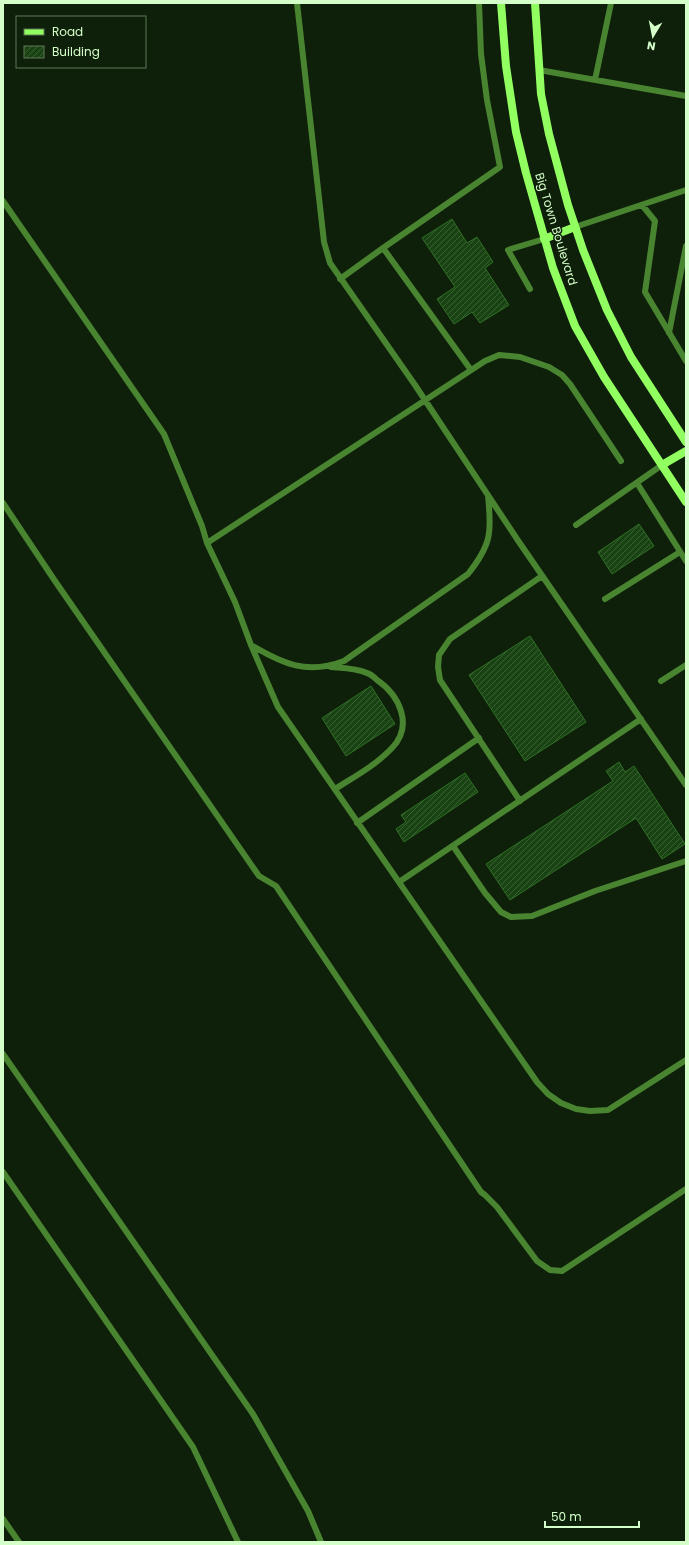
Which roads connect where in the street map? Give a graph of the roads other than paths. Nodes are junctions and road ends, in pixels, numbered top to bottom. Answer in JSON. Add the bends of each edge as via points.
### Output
{"nodes":[{"id":1,"x":297,"y":3,"type":"edge"},
{"id":2,"x":479,"y":3,"type":"edge"},
{"id":3,"x":501,"y":3,"type":"edge"},
{"id":4,"x":535,"y":3,"type":"edge"},
{"id":5,"x":611,"y":3,"type":"edge"},
{"id":6,"x":539,"y":70,"type":"junction"},
{"id":7,"x":595,"y":80,"type":"junction"},
{"id":8,"x":686,"y":96,"type":"edge"},
{"id":9,"x":686,"y":190,"type":"edge"},
{"id":10,"x":3,"y":201,"type":"edge"},
{"id":11,"x":642,"y":205,"type":"junction"},
{"id":12,"x":575,"y":227,"type":"junction"},
{"id":13,"x":544,"y":239,"type":"junction"},
{"id":14,"x":686,"y":246,"type":"edge"},
{"id":15,"x":383,"y":248,"type":"junction"},
{"id":16,"x":340,"y":279,"type":"junction"},
{"id":17,"x":530,"y":289,"type":"dead end"},
{"id":18,"x":669,"y":334,"type":"junction"},
{"id":19,"x":686,"y":361,"type":"edge"},
{"id":20,"x":471,"y":370,"type":"junction"},
{"id":21,"x":426,"y":401,"type":"junction"},
{"id":22,"x":686,"y":442,"type":"edge"},
{"id":23,"x":686,"y":451,"type":"edge"},
{"id":24,"x":620,"y":461,"type":"dead end"},
{"id":25,"x":662,"y":465,"type":"junction"},
{"id":26,"x":637,"y":483,"type":"junction"},
{"id":27,"x":488,"y":494,"type":"junction"},
{"id":28,"x":686,"y":502,"type":"edge"},
{"id":29,"x":3,"y":503,"type":"edge"},
{"id":30,"x":576,"y":525,"type":"dead end"},
{"id":31,"x":207,"y":543,"type":"junction"},
{"id":32,"x":680,"y":552,"type":"junction"},
{"id":33,"x":686,"y":561,"type":"edge"},
{"id":34,"x":542,"y":576,"type":"junction"},
{"id":35,"x":605,"y":599,"type":"dead end"},
{"id":36,"x":251,"y":645,"type":"junction"},
{"id":37,"x":686,"y":665,"type":"edge"},
{"id":38,"x":327,"y":666,"type":"junction"},
{"id":39,"x":661,"y":681,"type":"dead end"},
{"id":40,"x":641,"y":719,"type":"junction"},
{"id":41,"x":479,"y":738,"type":"junction"},
{"id":42,"x":686,"y":785,"type":"edge"},
{"id":43,"x":335,"y":789,"type":"junction"},
{"id":44,"x":520,"y":801,"type":"junction"},
{"id":45,"x":357,"y":823,"type":"junction"},
{"id":46,"x":453,"y":846,"type":"junction"},
{"id":47,"x":686,"y":861,"type":"edge"},
{"id":48,"x":399,"y":882,"type":"junction"},
{"id":49,"x":3,"y":1054,"type":"edge"},
{"id":50,"x":686,"y":1060,"type":"edge"},
{"id":51,"x":3,"y":1172,"type":"edge"},
{"id":52,"x":686,"y":1190,"type":"edge"},
{"id":53,"x":3,"y":1519,"type":"edge"},
{"id":54,"x":19,"y":1542,"type":"edge"},
{"id":55,"x":238,"y":1542,"type":"edge"},
{"id":56,"x":321,"y":1542,"type":"edge"}],
"edges":[{"from":1,"to":16,"type":"lane","via":[[324,242],[330,263]]},
{"from":2,"to":15,"type":"lane","via":[[487,100],[500,167]]},
{"from":3,"to":13,"type":"main road","name":"Big Town Boulevard","via":[[506,66],[516,132]]},
{"from":4,"to":6,"type":"main road","name":"Big Town Boulevard"},
{"from":5,"to":7,"type":"lane"},
{"from":6,"to":7,"type":"lane"},
{"from":6,"to":12,"type":"main road","name":"Big Town Boulevard","via":[[549,134]]},
{"from":7,"to":8,"type":"lane"},
{"from":9,"to":11,"type":"lane"},
{"from":10,"to":31,"type":"lane","via":[[164,434]]},
{"from":11,"to":12,"type":"lane"},
{"from":11,"to":18,"type":"lane","via":[[655,221],[645,292]]},
{"from":12,"to":13,"type":"main road"},
{"from":12,"to":22,"type":"main road","name":"Big Town Boulevard","via":[[607,310],[631,357]]},
{"from":13,"to":17,"type":"lane","via":[[508,250]]},
{"from":13,"to":25,"type":"main road","name":"Big Town Boulevard","via":[[576,326],[604,377]]},
{"from":14,"to":18,"type":"lane"},
{"from":15,"to":16,"type":"lane"},
{"from":15,"to":20,"type":"lane"},
{"from":16,"to":21,"type":"lane"},
{"from":18,"to":19,"type":"lane"},
{"from":20,"to":21,"type":"lane"},
{"from":20,"to":24,"type":"lane","via":[[500,354],[520,357],[549,367],[570,384]]},
{"from":21,"to":27,"type":"lane"},
{"from":21,"to":31,"type":"lane"},
{"from":23,"to":25,"type":"main road"},
{"from":25,"to":26,"type":"lane"},
{"from":25,"to":28,"type":"main road","name":"Big Town Boulevard"},
{"from":26,"to":30,"type":"lane"},
{"from":26,"to":32,"type":"lane"},
{"from":27,"to":34,"type":"lane"},
{"from":27,"to":38,"type":"lane","via":[[489,539],[480,559],[468,574],[344,661]]},
{"from":29,"to":52,"type":"lane","via":[[258,876],[276,886],[481,1192],[497,1207],[537,1261],[550,1270],[562,1271]]},
{"from":31,"to":36,"type":"lane","via":[[235,602]]},
{"from":32,"to":33,"type":"lane"},
{"from":32,"to":35,"type":"lane"},
{"from":34,"to":40,"type":"lane"},
{"from":34,"to":41,"type":"lane","via":[[450,639],[439,655],[440,680]]},
{"from":36,"to":38,"type":"lane","via":[[290,665],[304,668]]},
{"from":36,"to":43,"type":"lane","via":[[278,707]]},
{"from":37,"to":39,"type":"lane"},
{"from":38,"to":43,"type":"lane","via":[[368,673],[387,686],[401,708],[402,722],[400,737],[393,748]]},
{"from":40,"to":42,"type":"lane"},
{"from":40,"to":44,"type":"lane"},
{"from":41,"to":44,"type":"lane"},
{"from":41,"to":45,"type":"lane"},
{"from":43,"to":45,"type":"lane"},
{"from":44,"to":46,"type":"lane"},
{"from":45,"to":48,"type":"lane"},
{"from":46,"to":47,"type":"lane","via":[[485,893],[501,912],[511,917],[532,916],[595,891]]},
{"from":46,"to":48,"type":"lane"},
{"from":48,"to":50,"type":"lane","via":[[537,1082],[561,1103],[590,1111],[608,1110]]},
{"from":49,"to":56,"type":"lane","via":[[253,1414],[308,1510]]},
{"from":51,"to":55,"type":"lane","via":[[193,1447]]},
{"from":53,"to":54,"type":"lane"}]}
